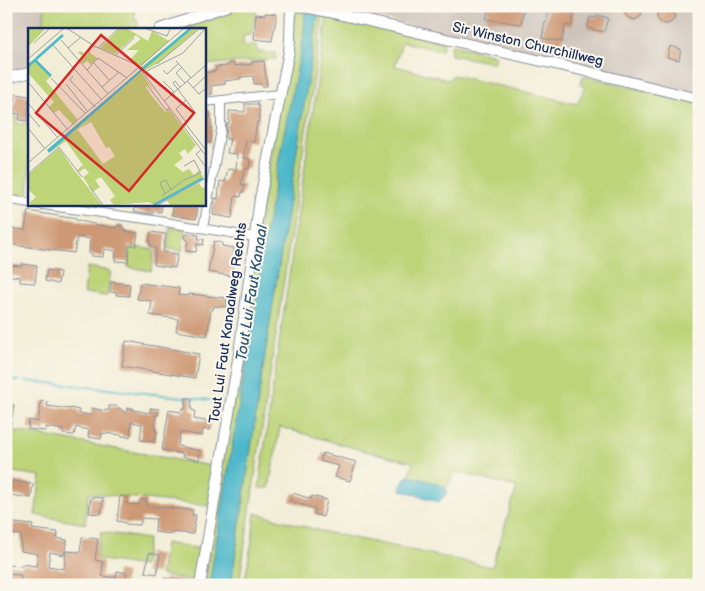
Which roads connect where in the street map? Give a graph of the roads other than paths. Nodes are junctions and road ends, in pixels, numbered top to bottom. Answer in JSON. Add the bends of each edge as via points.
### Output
{"nodes":[{"id":1,"x":227,"y":6,"type":"edge"},
{"id":2,"x":291,"y":6,"type":"edge"},
{"id":3,"x":300,"y":6,"type":"edge"},
{"id":4,"x":163,"y":28,"type":"edge"},
{"id":5,"x":28,"y":73,"type":"edge"},
{"id":6,"x":6,"y":78,"type":"edge"},
{"id":7,"x":280,"y":94,"type":"junction"},
{"id":8,"x":699,"y":98,"type":"edge"},
{"id":9,"x":221,"y":100,"type":"junction"},
{"id":10,"x":205,"y":102,"type":"edge"},
{"id":11,"x":205,"y":172,"type":"edge"},
{"id":12,"x":213,"y":174,"type":"junction"},
{"id":13,"x":6,"y":199,"type":"edge"},
{"id":14,"x":28,"y":203,"type":"edge"},
{"id":15,"x":53,"y":205,"type":"edge"},
{"id":16,"x":70,"y":206,"type":"edge"},
{"id":17,"x":203,"y":228,"type":"junction"},
{"id":18,"x":254,"y":237,"type":"junction"},
{"id":19,"x":200,"y":585,"type":"edge"}],
"edges":[{"from":1,"to":4,"type":"street"},
{"from":2,"to":7,"type":"street","name":"Tout Lui Faut Kanaalweg Rechts","via":[[290,45]]},
{"from":3,"to":8,"type":"street","name":"Sir Winston Churchillweg"},
{"from":5,"to":6,"type":"street"},
{"from":7,"to":9,"type":"street"},
{"from":7,"to":18,"type":"street","name":"Tout Lui Faut Kanaalweg Rechts"},
{"from":9,"to":10,"type":"street"},
{"from":9,"to":12,"type":"street","via":[[221,130]]},
{"from":11,"to":12,"type":"street"},
{"from":12,"to":17,"type":"street"},
{"from":13,"to":14,"type":"street"},
{"from":15,"to":16,"type":"street"},
{"from":16,"to":17,"type":"street"},
{"from":17,"to":18,"type":"street"},
{"from":18,"to":19,"type":"street","name":"Tout Lui Faut Kanaalweg Rechts","via":[[240,354]]}]}
